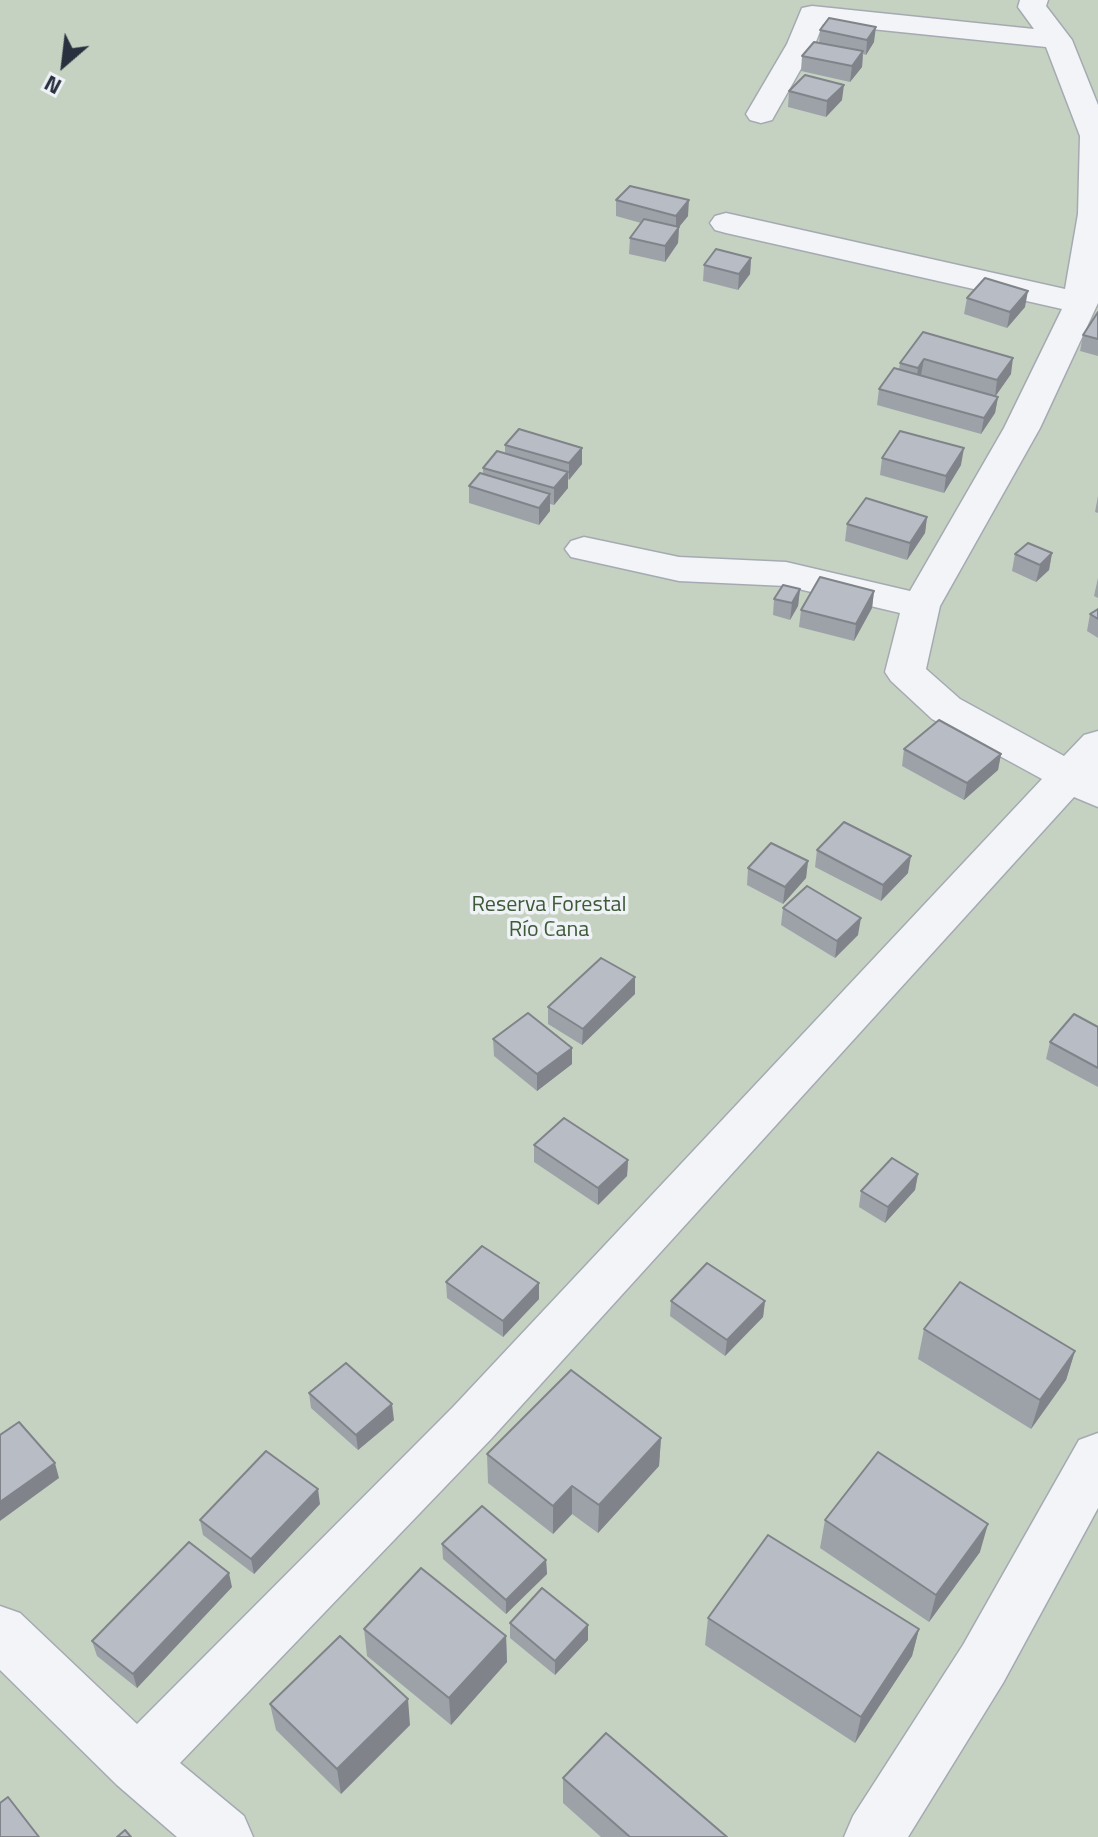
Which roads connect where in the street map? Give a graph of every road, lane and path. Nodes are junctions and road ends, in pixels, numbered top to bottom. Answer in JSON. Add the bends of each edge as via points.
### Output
{"nodes":[{"id":1,"x":1034,"y":0,"type":"edge"},
{"id":2,"x":1058,"y":40,"type":"junction"},
{"id":3,"x":761,"y":114,"type":"dead end"},
{"id":4,"x":726,"y":223,"type":"dead end"},
{"id":5,"x":1081,"y":303,"type":"junction"},
{"id":6,"x":584,"y":549,"type":"dead end"},
{"id":7,"x":921,"y":606,"type":"junction"},
{"id":8,"x":1088,"y":772,"type":"edge"},
{"id":9,"x":1098,"y":1457,"type":"edge"},
{"id":10,"x":0,"y":1632,"type":"edge"},
{"id":11,"x":138,"y":1765,"type":"junction"},
{"id":12,"x":223,"y":1837,"type":"edge"},
{"id":13,"x":874,"y":1837,"type":"edge"}],
"edges":[{"from":1,"to":2,"type":"street","via":[[1032,7]]},
{"from":2,"to":3,"type":"street","via":[[812,14]]},
{"from":2,"to":5,"type":"street","via":[[1095,136],[1094,214]]},
{"from":4,"to":5,"type":"street"},
{"from":5,"to":7,"type":"street","via":[[1022,428]]},
{"from":6,"to":7,"type":"street","via":[[679,569],[786,574]]},
{"from":7,"to":8,"type":"street","via":[[905,672],[946,709]]},
{"from":8,"to":11,"type":"street","via":[[483,1411]]},
{"from":9,"to":13,"type":"street","via":[[983,1664]]},
{"from":10,"to":11,"type":"street"},
{"from":11,"to":12,"type":"street"}]}
